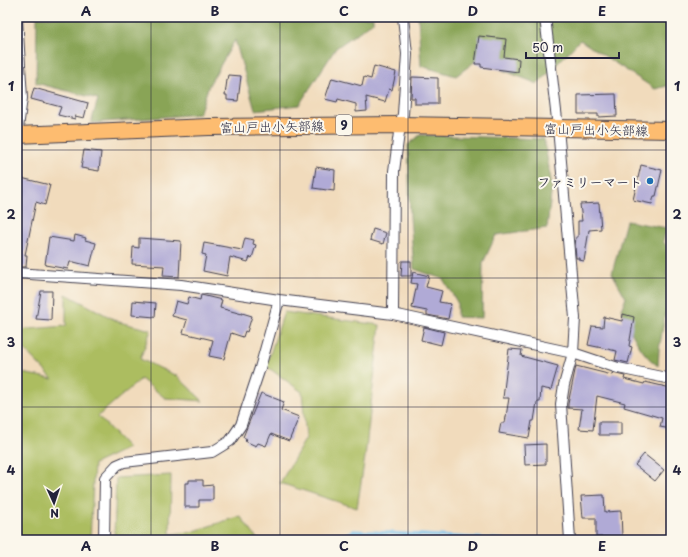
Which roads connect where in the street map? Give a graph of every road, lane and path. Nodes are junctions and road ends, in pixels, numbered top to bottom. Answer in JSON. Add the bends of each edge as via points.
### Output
{"nodes":[{"id":1,"x":17,"y":17,"type":"edge"},
{"id":2,"x":403,"y":17,"type":"edge"},
{"id":3,"x":545,"y":17,"type":"edge"},
{"id":4,"x":400,"y":125,"type":"junction"},
{"id":5,"x":558,"y":128,"type":"junction"},
{"id":6,"x":671,"y":130,"type":"edge"},
{"id":7,"x":17,"y":135,"type":"edge"},
{"id":8,"x":17,"y":273,"type":"edge"},
{"id":9,"x":279,"y":300,"type":"junction"},
{"id":10,"x":393,"y":314,"type":"junction"},
{"id":11,"x":573,"y":353,"type":"junction"},
{"id":12,"x":671,"y":379,"type":"edge"},
{"id":13,"x":104,"y":540,"type":"edge"},
{"id":14,"x":570,"y":540,"type":"edge"}],
"edges":[{"from":1,"to":7,"type":"street","via":[[22,98]]},
{"from":2,"to":4,"type":"street","via":[[407,54]]},
{"from":3,"to":5,"type":"street"},
{"from":4,"to":5,"type":"main road","name":"富山戸出小矢部線","number":"9"},
{"from":4,"to":7,"type":"main road","name":"富山戸出小矢部線","number":"9","via":[[209,127]]},
{"from":4,"to":10,"type":"street","via":[[394,171]]},
{"from":5,"to":6,"type":"main road","name":"富山戸出小矢部線","number":"9"},
{"from":5,"to":11,"type":"street","via":[[575,318]]},
{"from":8,"to":9,"type":"street","via":[[181,285]]},
{"from":9,"to":10,"type":"street"},
{"from":9,"to":13,"type":"street","via":[[241,425],[230,441],[212,452],[170,458],[137,459],[117,465],[105,478]]},
{"from":10,"to":11,"type":"street"},
{"from":11,"to":12,"type":"street","via":[[618,368]]},
{"from":11,"to":14,"type":"street","via":[[561,404]]}]}
